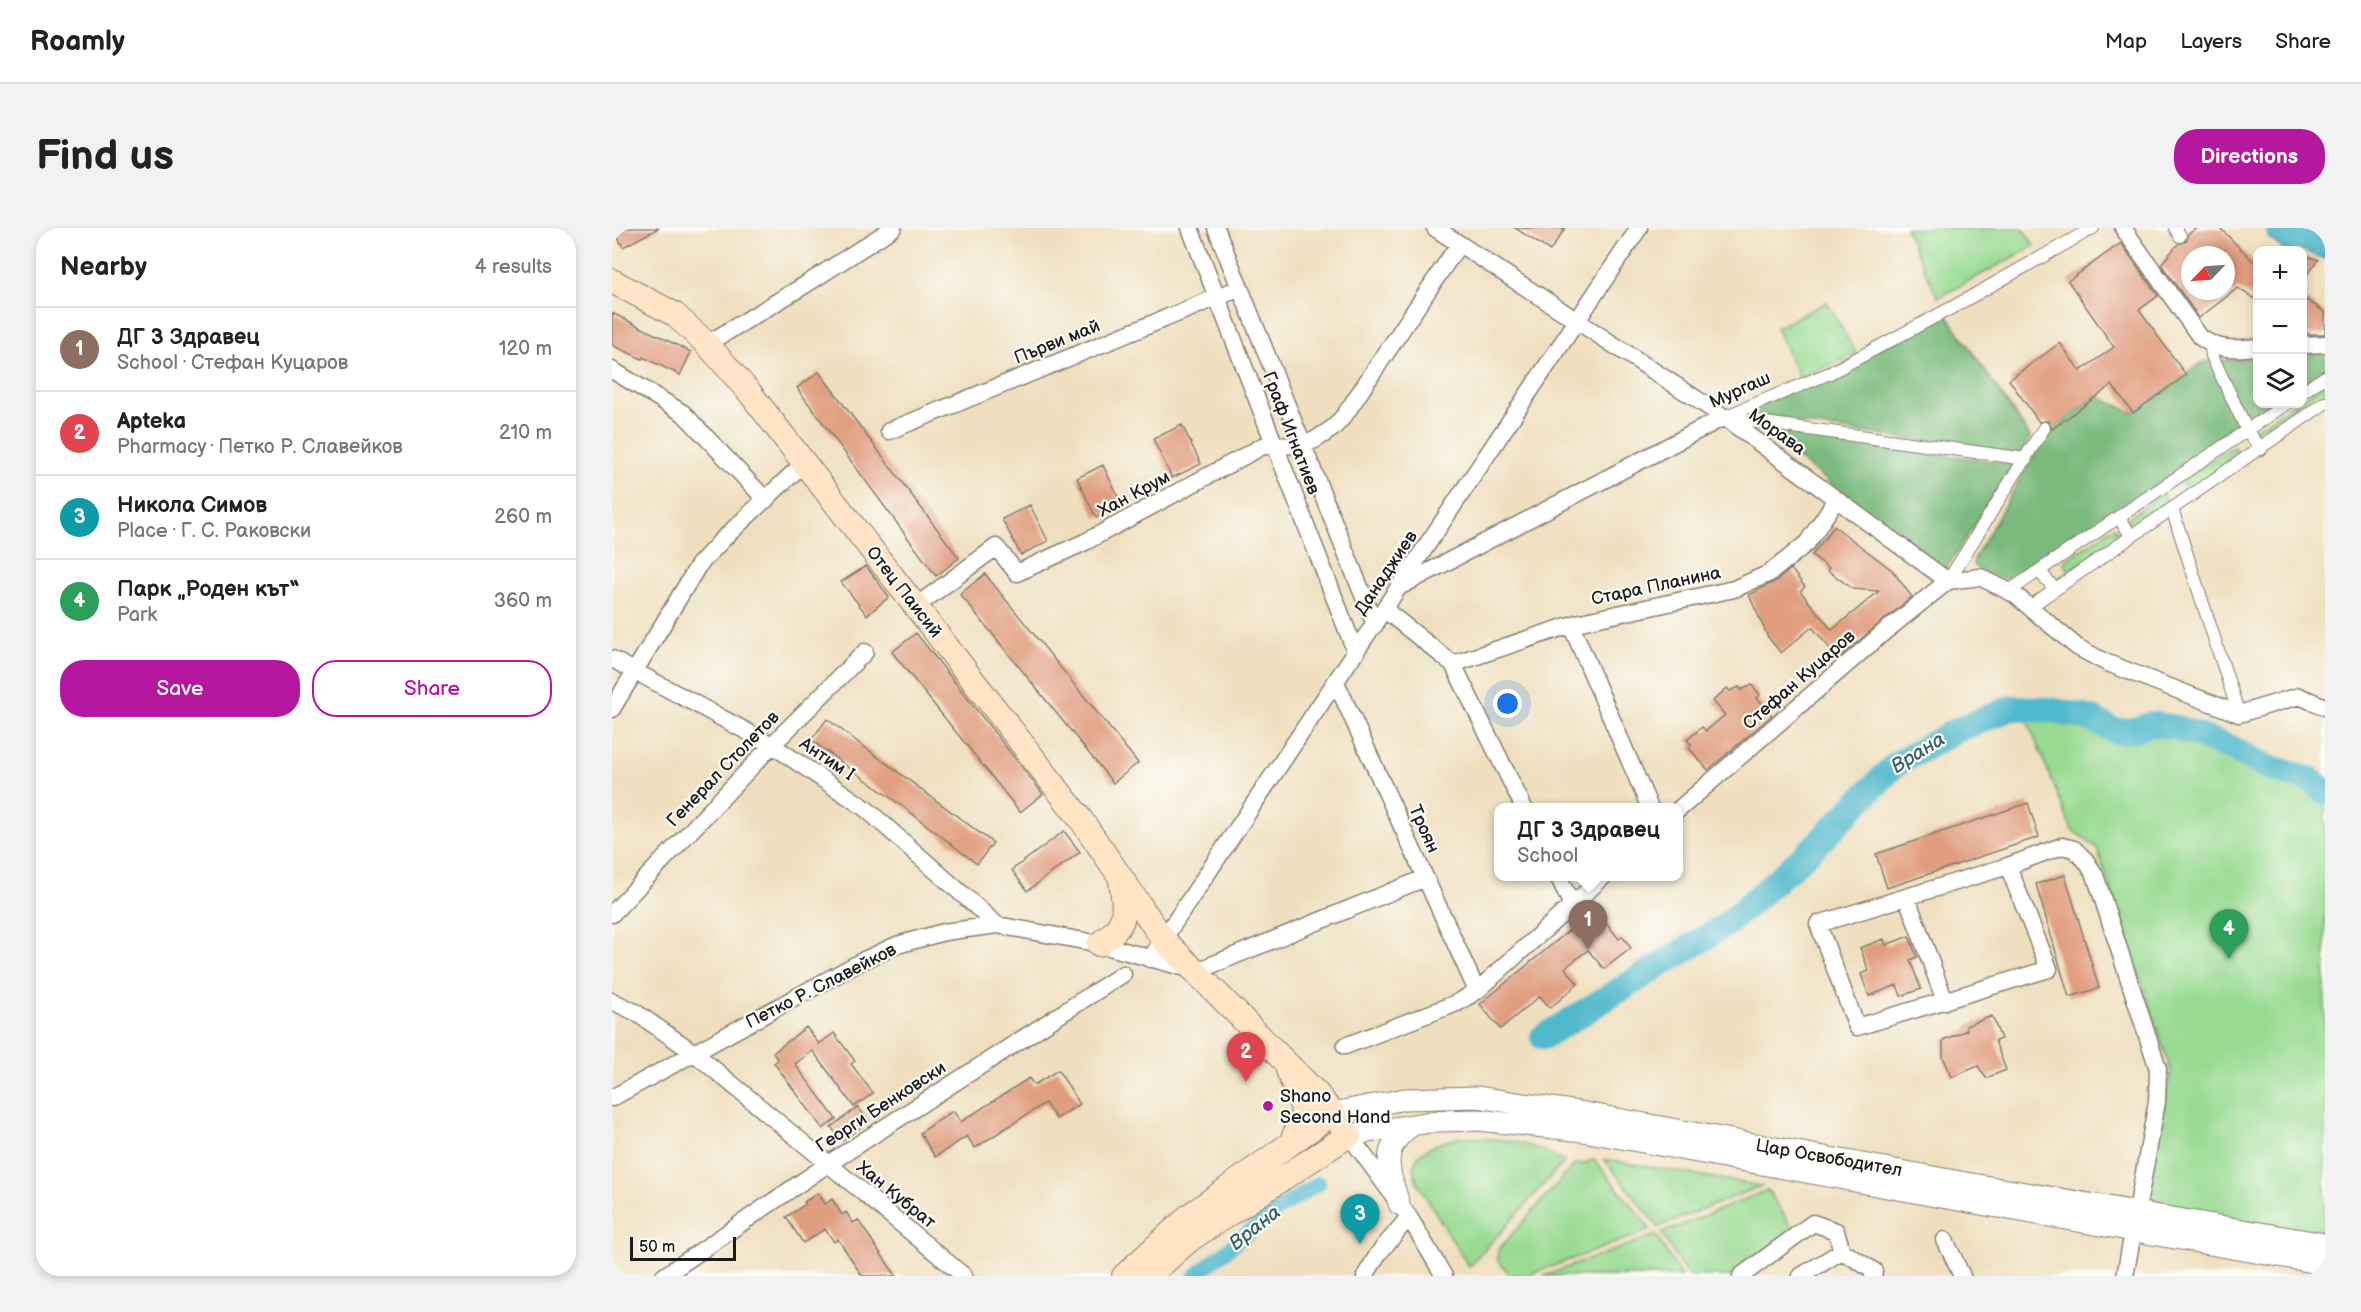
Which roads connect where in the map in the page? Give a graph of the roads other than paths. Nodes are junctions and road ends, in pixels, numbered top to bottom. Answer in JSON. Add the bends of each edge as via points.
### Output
{"nodes":[{"id":1,"x":893,"y":228,"type":"edge"},
{"id":2,"x":1190,"y":228,"type":"edge"},
{"id":3,"x":1216,"y":228,"type":"edge"},
{"id":4,"x":1435,"y":228,"type":"edge"},
{"id":5,"x":1639,"y":228,"type":"edge"},
{"id":6,"x":2093,"y":228,"type":"edge"},
{"id":7,"x":2123,"y":228,"type":"edge"},
{"id":8,"x":1459,"y":244,"type":"junction"},
{"id":9,"x":612,"y":281,"type":"edge"},
{"id":10,"x":1240,"y":288,"type":"junction"},
{"id":11,"x":1217,"y":297,"type":"junction"},
{"id":12,"x":1576,"y":322,"type":"junction"},
{"id":13,"x":707,"y":344,"type":"junction"},
{"id":14,"x":2325,"y":344,"type":"edge"},
{"id":15,"x":2211,"y":345,"type":"junction"},
{"id":16,"x":2307,"y":345,"type":"edge"},
{"id":17,"x":2253,"y":347,"type":"edge"},
{"id":18,"x":612,"y":370,"type":"edge"},
{"id":19,"x":2325,"y":377,"type":"edge"},
{"id":20,"x":2307,"y":389,"type":"edge"},
{"id":21,"x":2325,"y":403,"type":"edge"},
{"id":22,"x":2280,"y":408,"type":"edge"},
{"id":23,"x":1724,"y":417,"type":"junction"},
{"id":24,"x":2044,"y":428,"type":"dead end"},
{"id":25,"x":2247,"y":430,"type":"junction"},
{"id":26,"x":889,"y":432,"type":"dead end"},
{"id":27,"x":1302,"y":445,"type":"junction"},
{"id":28,"x":1275,"y":447,"type":"junction"},
{"id":29,"x":2260,"y":449,"type":"junction"},
{"id":30,"x":2025,"y":459,"type":"junction"},
{"id":31,"x":804,"y":463,"type":"junction"},
{"id":32,"x":2168,"y":483,"type":"junction"},
{"id":33,"x":766,"y":500,"type":"junction"},
{"id":34,"x":1836,"y":500,"type":"junction"},
{"id":35,"x":2177,"y":506,"type":"junction"},
{"id":36,"x":2118,"y":517,"type":"junction"},
{"id":37,"x":2132,"y":537,"type":"junction"},
{"id":38,"x":2039,"y":571,"type":"junction"},
{"id":39,"x":1948,"y":581,"type":"junction"},
{"id":40,"x":1401,"y":585,"type":"junction"},
{"id":41,"x":2055,"y":589,"type":"junction"},
{"id":42,"x":2009,"y":591,"type":"junction"},
{"id":43,"x":915,"y":607,"type":"junction"},
{"id":44,"x":2028,"y":608,"type":"junction"},
{"id":45,"x":1385,"y":610,"type":"junction"},
{"id":46,"x":1375,"y":625,"type":"junction"},
{"id":47,"x":1570,"y":625,"type":"junction"},
{"id":48,"x":865,"y":652,"type":"dead end"},
{"id":49,"x":1356,"y":653,"type":"junction"},
{"id":50,"x":612,"y":659,"type":"edge"},
{"id":51,"x":1453,"y":664,"type":"junction"},
{"id":52,"x":634,"y":673,"type":"junction"},
{"id":53,"x":1336,"y":682,"type":"junction"},
{"id":54,"x":2325,"y":707,"type":"edge"},
{"id":55,"x":612,"y":709,"type":"edge"},
{"id":56,"x":2239,"y":714,"type":"junction"},
{"id":57,"x":772,"y":745,"type":"junction"},
{"id":58,"x":1522,"y":803,"type":"edge"},
{"id":59,"x":1648,"y":803,"type":"edge"},
{"id":60,"x":1683,"y":806,"type":"edge"},
{"id":61,"x":2008,"y":866,"type":"junction"},
{"id":62,"x":1120,"y":875,"type":"junction"},
{"id":63,"x":1425,"y":878,"type":"junction"},
{"id":64,"x":1560,"y":881,"type":"edge"},
{"id":65,"x":1598,"y":881,"type":"edge"},
{"id":66,"x":1907,"y":898,"type":"junction"},
{"id":67,"x":1572,"y":905,"type":"junction"},
{"id":68,"x":612,"y":914,"type":"edge"},
{"id":69,"x":997,"y":925,"type":"junction"},
{"id":70,"x":1163,"y":939,"type":"junction"},
{"id":71,"x":1099,"y":944,"type":"junction"},
{"id":72,"x":1131,"y":954,"type":"junction"},
{"id":73,"x":1150,"y":959,"type":"junction"},
{"id":74,"x":1197,"y":971,"type":"junction"},
{"id":75,"x":1123,"y":974,"type":"joint"},
{"id":76,"x":1477,"y":991,"type":"junction"},
{"id":77,"x":612,"y":1001,"type":"edge"},
{"id":78,"x":1945,"y":1001,"type":"junction"},
{"id":79,"x":1346,"y":1046,"type":"dead end"},
{"id":80,"x":693,"y":1052,"type":"junction"},
{"id":81,"x":1283,"y":1060,"type":"junction"},
{"id":82,"x":612,"y":1098,"type":"edge"},
{"id":83,"x":1333,"y":1113,"type":"junction"},
{"id":84,"x":1413,"y":1125,"type":"junction"},
{"id":85,"x":1349,"y":1136,"type":"junction"},
{"id":86,"x":1291,"y":1143,"type":"junction"},
{"id":87,"x":828,"y":1164,"type":"junction"},
{"id":88,"x":1404,"y":1210,"type":"junction"},
{"id":89,"x":2135,"y":1221,"type":"junction"},
{"id":90,"x":1945,"y":1240,"type":"dead end"},
{"id":91,"x":2325,"y":1244,"type":"edge"},
{"id":92,"x":1842,"y":1251,"type":"junction"},
{"id":93,"x":2325,"y":1264,"type":"edge"},
{"id":94,"x":664,"y":1276,"type":"edge"},
{"id":95,"x":964,"y":1276,"type":"edge"},
{"id":96,"x":1124,"y":1276,"type":"edge"},
{"id":97,"x":1149,"y":1276,"type":"edge"},
{"id":98,"x":1365,"y":1276,"type":"edge"},
{"id":99,"x":1444,"y":1276,"type":"edge"},
{"id":100,"x":1741,"y":1276,"type":"edge"},
{"id":101,"x":1801,"y":1276,"type":"edge"},
{"id":102,"x":1873,"y":1276,"type":"edge"},
{"id":103,"x":1962,"y":1276,"type":"edge"},
{"id":104,"x":2125,"y":1276,"type":"edge"}],
"edges":[{"from":1,"to":13,"type":"street"},
{"from":2,"to":11,"type":"street","name":"Граф Игнатиев"},
{"from":3,"to":10,"type":"street","name":"Граф Игнатиев"},
{"from":4,"to":8,"type":"street","name":"Морава"},
{"from":5,"to":12,"type":"street","name":"Данаджиев"},
{"from":6,"to":23,"type":"street","name":"Мургаш","via":[[1830,373]]},
{"from":7,"to":15,"type":"street","via":[[2200,337]]},
{"from":8,"to":12,"type":"street","name":"Морава"},
{"from":8,"to":27,"type":"street","via":[[1344,416],[1333,428]]},
{"from":9,"to":13,"type":"main road","name":"Отец Паисий","via":[[674,314]]},
{"from":10,"to":11,"type":"street","name":"Първи май"},
{"from":10,"to":27,"type":"street","name":"Граф Игнатиев"},
{"from":11,"to":26,"type":"street","name":"Първи май"},
{"from":11,"to":28,"type":"street","name":"Граф Игнатиев"},
{"from":12,"to":23,"type":"street","name":"Морава"},
{"from":12,"to":40,"type":"street","name":"Данаджиев"},
{"from":13,"to":31,"type":"main road","name":"Отец Паисий"},
{"from":14,"to":16,"type":"street"},
{"from":15,"to":17,"type":"street","via":[[2228,349]]},
{"from":15,"to":25,"type":"street","via":[[2212,356]]},
{"from":18,"to":33,"type":"street","via":[[683,413]]},
{"from":19,"to":20,"type":"street"},
{"from":21,"to":29,"type":"street"},
{"from":22,"to":25,"type":"street"},
{"from":23,"to":30,"type":"street"},
{"from":23,"to":34,"type":"street","name":"Морава"},
{"from":23,"to":40,"type":"street","name":"Мургаш"},
{"from":24,"to":30,"type":"street"},
{"from":25,"to":29,"type":"street"},
{"from":25,"to":32,"type":"street"},
{"from":27,"to":28,"type":"street","name":"Хан Крум"},
{"from":27,"to":46,"type":"street","name":"Граф Игнатиев"},
{"from":28,"to":43,"type":"street","name":"Хан Крум","via":[[1263,446],[1085,542],[1017,573],[996,548]]},
{"from":28,"to":49,"type":"street","name":"Граф Игнатиев"},
{"from":29,"to":35,"type":"street"},
{"from":30,"to":39,"type":"street"},
{"from":31,"to":33,"type":"street"},
{"from":31,"to":43,"type":"main road","name":"Отец Паисий"},
{"from":32,"to":35,"type":"street"},
{"from":32,"to":36,"type":"street"},
{"from":33,"to":52,"type":"street","via":[[698,566]]},
{"from":34,"to":39,"type":"street","name":"Морава"},
{"from":34,"to":47,"type":"street","name":"Стара Планина","via":[[1807,543],[1770,573],[1734,589]]},
{"from":35,"to":37,"type":"street"},
{"from":35,"to":56,"type":"street"},
{"from":36,"to":37,"type":"street"},
{"from":36,"to":38,"type":"street"},
{"from":37,"to":41,"type":"street"},
{"from":38,"to":41,"type":"street"},
{"from":38,"to":42,"type":"street"},
{"from":39,"to":42,"type":"street","via":[[1980,577]]},
{"from":39,"to":60,"type":"street","name":"Стефан Куцаров","via":[[1882,633]]},
{"from":40,"to":45,"type":"street","name":"Данаджиев"},
{"from":41,"to":44,"type":"street"},
{"from":42,"to":44,"type":"street"},
{"from":43,"to":62,"type":"main road","name":"Отец Паисий"},
{"from":44,"to":56,"type":"street","via":[[2077,647],[2105,662]]},
{"from":45,"to":46,"type":"street","name":"Данаджиев"},
{"from":45,"to":51,"type":"street"},
{"from":46,"to":49,"type":"street","name":"Данаджиев"},
{"from":47,"to":51,"type":"street","name":"Стара Планина"},
{"from":47,"to":59,"type":"street"},
{"from":48,"to":57,"type":"street","name":"Генерал Столетов"},
{"from":49,"to":53,"type":"street","name":"Данаджиев"},
{"from":50,"to":52,"type":"street","name":"Антим I"},
{"from":51,"to":58,"type":"street"},
{"from":52,"to":55,"type":"street"},
{"from":52,"to":57,"type":"street","name":"Антим I"},
{"from":53,"to":63,"type":"street","name":"Троян"},
{"from":53,"to":70,"type":"street","name":"Данаджиев"},
{"from":54,"to":56,"type":"street","via":[[2299,696]]},
{"from":57,"to":68,"type":"street","name":"Генерал Столетов"},
{"from":57,"to":69,"type":"street","name":"Антим I","via":[[865,808]]},
{"from":61,"to":66,"type":"street"},
{"from":61,"to":78,"type":"street","via":[[2049,969]]},
{"from":61,"to":89,"type":"street","via":[[2062,846],[2074,849],[2095,875],[2158,1069],[2157,1102]]},
{"from":62,"to":70,"type":"main road","name":"Отец Паисий"},
{"from":62,"to":71,"type":"main road","via":[[1125,906],[1122,921],[1116,932]]},
{"from":63,"to":74,"type":"street"},
{"from":63,"to":76,"type":"street","name":"Троян"},
{"from":64,"to":67,"type":"street"},
{"from":65,"to":67,"type":"street"},
{"from":66,"to":78,"type":"street"},
{"from":66,"to":78,"type":"street","via":[[1818,924],[1857,1027]]},
{"from":67,"to":76,"type":"street"},
{"from":69,"to":71,"type":"street","name":"Петко Р. Славейков"},
{"from":69,"to":80,"type":"street","name":"Петко Р. Славейков","via":[[944,932],[897,945]]},
{"from":70,"to":73,"type":"street"},
{"from":70,"to":74,"type":"main road"},
{"from":71,"to":72,"type":"street","name":"Петко Р. Славейков"},
{"from":72,"to":73,"type":"street","name":"Петко Р. Славейков"},
{"from":72,"to":75,"type":"street"},
{"from":73,"to":74,"type":"street","name":"Петко Р. Славейков"},
{"from":74,"to":81,"type":"main road"},
{"from":75,"to":87,"type":"street","name":"Георги Бенковски"},
{"from":76,"to":79,"type":"street","via":[[1457,1003]]},
{"from":77,"to":80,"type":"street","name":"Хан Кубрат"},
{"from":80,"to":82,"type":"street","name":"Петко Р. Славейков"},
{"from":80,"to":87,"type":"street","name":"Хан Кубрат"},
{"from":81,"to":83,"type":"main road"},
{"from":81,"to":86,"type":"main road","via":[[1303,1116]]},
{"from":83,"to":85,"type":"main road"},
{"from":83,"to":86,"type":"main road"},
{"from":83,"to":89,"type":"street","name":"Цар Освободител","via":[[1405,1099],[1477,1097],[1585,1113]]},
{"from":84,"to":85,"type":"street","name":"Цар Освободител"},
{"from":84,"to":88,"type":"street","via":[[1395,1140],[1388,1158]]},
{"from":84,"to":89,"type":"street","name":"Цар Освободител","via":[[1477,1120],[1582,1131]]},
{"from":85,"to":88,"type":"street"},
{"from":85,"to":97,"type":"main road","via":[[1189,1240]]},
{"from":86,"to":96,"type":"main road","via":[[1189,1216]]},
{"from":87,"to":94,"type":"street","name":"Георги Бенковски"},
{"from":87,"to":95,"type":"street","name":"Хан Кубрат"},
{"from":88,"to":98,"type":"street"},
{"from":88,"to":99,"type":"street"},
{"from":89,"to":91,"type":"street","name":"Цар Освободител"},
{"from":89,"to":93,"type":"street","name":"Цар Освободител"},
{"from":89,"to":104,"type":"street"},
{"from":90,"to":103,"type":"street"},
{"from":92,"to":100,"type":"street","via":[[1836,1231],[1813,1223]]},
{"from":92,"to":101,"type":"street"},
{"from":92,"to":102,"type":"street","via":[[1874,1271]]}]}
